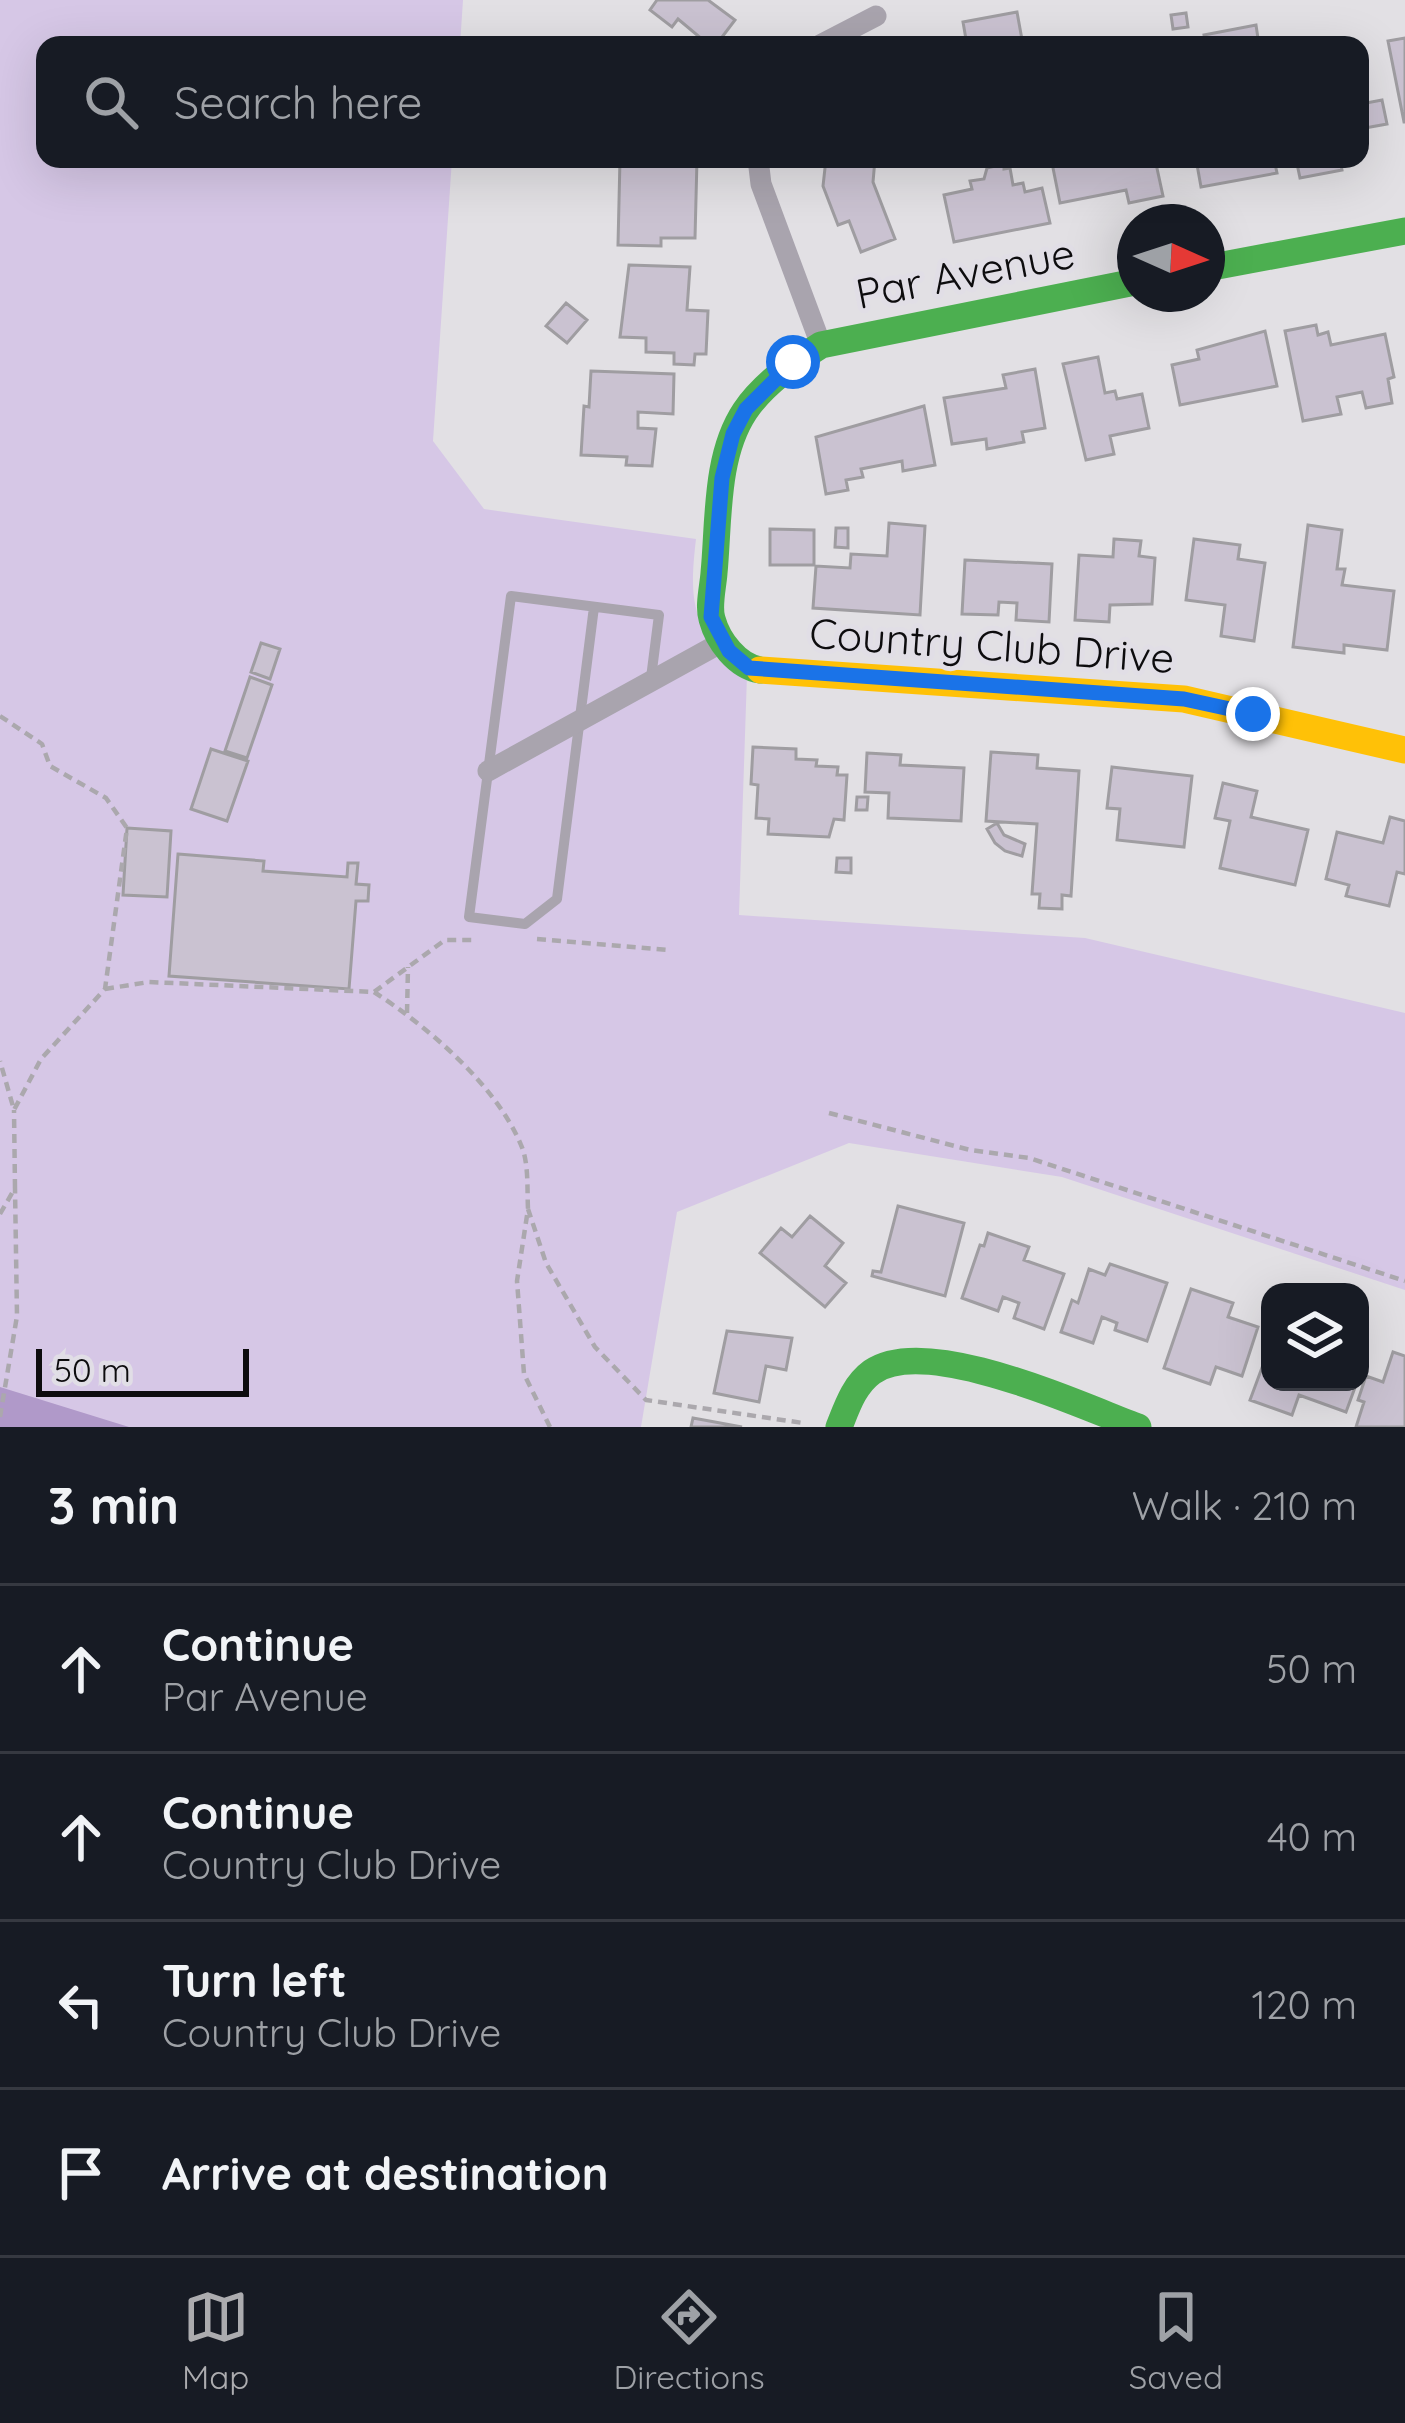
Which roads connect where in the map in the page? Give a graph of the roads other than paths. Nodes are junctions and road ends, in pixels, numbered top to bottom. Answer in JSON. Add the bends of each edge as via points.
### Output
{"nodes":[{"id":1,"x":877,"y":16,"type":"dead end"},
{"id":2,"x":838,"y":36,"type":"edge"},
{"id":3,"x":759,"y":168,"type":"edge"},
{"id":4,"x":1405,"y":230,"type":"edge"},
{"id":5,"x":1225,"y":265,"type":"edge"},
{"id":6,"x":1117,"y":286,"type":"edge"},
{"id":7,"x":821,"y":345,"type":"junction"},
{"id":8,"x":594,"y":607,"type":"junction"},
{"id":9,"x":724,"y":641,"type":"junction"},
{"id":10,"x":650,"y":682,"type":"junction"},
{"id":11,"x":579,"y":721,"type":"junction"},
{"id":12,"x":1405,"y":750,"type":"edge"},
{"id":13,"x":488,"y":771,"type":"junction"},
{"id":14,"x":839,"y":1427,"type":"edge"},
{"id":15,"x":1138,"y":1427,"type":"edge"}],
"edges":[{"from":1,"to":2,"type":"street"},
{"from":3,"to":7,"type":"street"},
{"from":4,"to":5,"type":"street"},
{"from":6,"to":7,"type":"street","name":"Par Avenue"},
{"from":7,"to":9,"type":"street","name":"Par Avenue","via":[[746,409],[728,456],[711,617]]},
{"from":8,"to":10,"type":"lane","via":[[659,615]]},
{"from":8,"to":11,"type":"lane"},
{"from":8,"to":13,"type":"lane","via":[[511,596]]},
{"from":9,"to":10,"type":"street"},
{"from":9,"to":12,"type":"street","name":"Country Club Drive","via":[[749,668],[1184,699]]},
{"from":10,"to":11,"type":"street"},
{"from":11,"to":13,"type":"street"},
{"from":11,"to":13,"type":"lane","via":[[557,899],[526,924],[470,917]]},
{"from":14,"to":15,"type":"street","via":[[868,1377],[919,1356]]}]}
